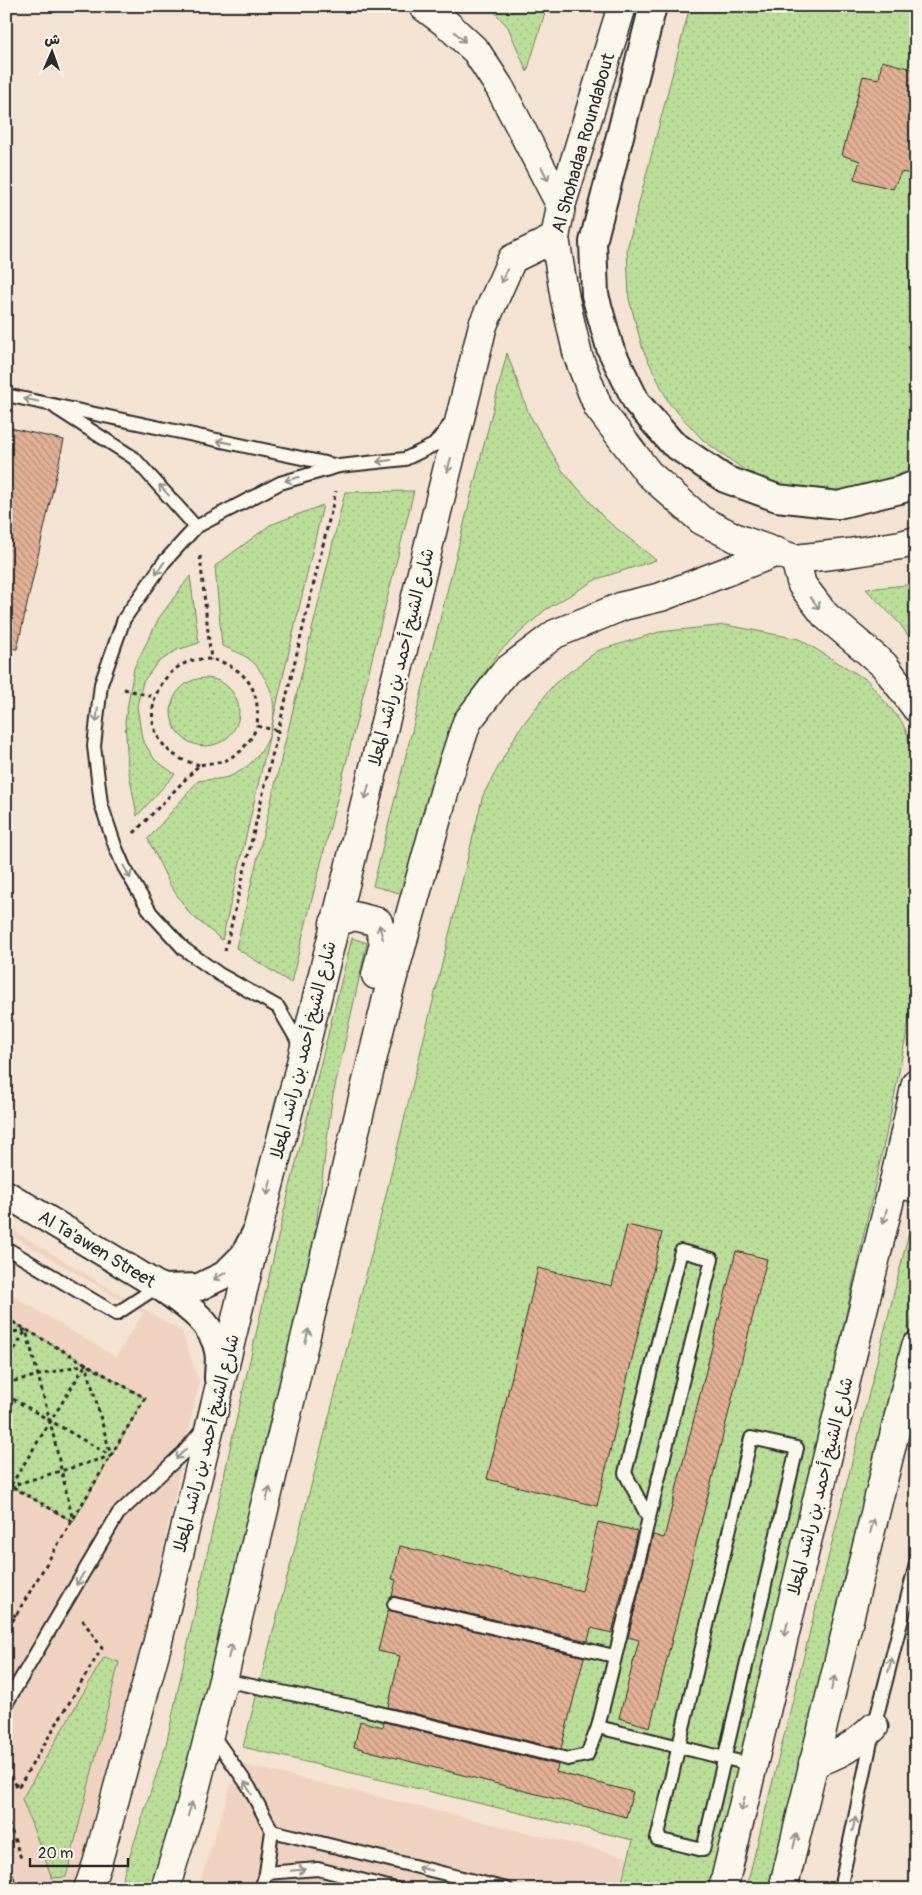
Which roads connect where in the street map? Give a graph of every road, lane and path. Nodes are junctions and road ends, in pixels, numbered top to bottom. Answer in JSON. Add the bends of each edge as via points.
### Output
{"nodes":[{"id":1,"x":422,"y":6,"type":"edge"},
{"id":2,"x":622,"y":6,"type":"edge"},
{"id":3,"x":653,"y":6,"type":"edge"},
{"id":4,"x":561,"y":206,"type":"junction"},
{"id":5,"x":555,"y":238,"type":"junction"},
{"id":6,"x":6,"y":395,"type":"edge"},
{"id":7,"x":49,"y":404,"type":"junction"},
{"id":8,"x":463,"y":407,"type":"junction"},
{"id":9,"x":339,"y":466,"type":"junction"},
{"id":10,"x":916,"y":484,"type":"edge"},
{"id":11,"x":336,"y":492,"type":"dead end"},
{"id":12,"x":196,"y":527,"type":"junction"},
{"id":13,"x":916,"y":541,"type":"edge"},
{"id":14,"x":200,"y":554,"type":"dead end"},
{"id":15,"x":786,"y":556,"type":"junction"},
{"id":16,"x":211,"y":660,"type":"junction"},
{"id":17,"x":119,"y":688,"type":"dead end"},
{"id":18,"x":154,"y":697,"type":"junction"},
{"id":19,"x":916,"y":708,"type":"edge"},
{"id":20,"x":257,"y":726,"type":"junction"},
{"id":21,"x":279,"y":731,"type":"junction"},
{"id":22,"x":199,"y":765,"type":"junction"},
{"id":23,"x":130,"y":826,"type":"dead end"},
{"id":24,"x":334,"y":923,"type":"junction"},
{"id":25,"x":224,"y":954,"type":"dead end"},
{"id":26,"x":301,"y":1063,"type":"junction"},
{"id":27,"x":916,"y":1083,"type":"edge"},
{"id":28,"x":905,"y":1185,"type":"edge"},
{"id":29,"x":6,"y":1194,"type":"edge"},
{"id":30,"x":260,"y":1224,"type":"junction"},
{"id":31,"x":6,"y":1248,"type":"edge"},
{"id":32,"x":326,"y":1254,"type":"junction"},
{"id":33,"x":161,"y":1287,"type":"junction"},
{"id":34,"x":6,"y":1318,"type":"edge"},
{"id":35,"x":26,"y":1330,"type":"junction"},
{"id":36,"x":6,"y":1334,"type":"edge"},
{"id":37,"x":916,"y":1346,"type":"edge"},
{"id":38,"x":6,"y":1363,"type":"edge"},
{"id":39,"x":86,"y":1364,"type":"junction"},
{"id":40,"x":38,"y":1375,"type":"junction"},
{"id":41,"x":6,"y":1383,"type":"edge"},
{"id":42,"x":6,"y":1395,"type":"edge"},
{"id":43,"x":215,"y":1405,"type":"junction"},
{"id":44,"x":50,"y":1422,"type":"junction"},
{"id":45,"x":111,"y":1456,"type":"junction"},
{"id":46,"x":6,"y":1464,"type":"edge"},
{"id":47,"x":62,"y":1471,"type":"junction"},
{"id":48,"x":8,"y":1485,"type":"edge"},
{"id":49,"x":648,"y":1519,"type":"junction"},
{"id":50,"x":73,"y":1522,"type":"junction"},
{"id":51,"x":916,"y":1564,"type":"edge"},
{"id":52,"x":394,"y":1604,"type":"dead end"},
{"id":53,"x":6,"y":1611,"type":"edge"},
{"id":54,"x":16,"y":1616,"type":"junction"},
{"id":55,"x":80,"y":1617,"type":"dead end"},
{"id":56,"x":6,"y":1632,"type":"edge"},
{"id":57,"x":614,"y":1656,"type":"junction"},
{"id":58,"x":223,"y":1680,"type":"junction"},
{"id":59,"x":6,"y":1704,"type":"edge"},
{"id":60,"x":874,"y":1727,"type":"junction"},
{"id":61,"x":598,"y":1728,"type":"junction"},
{"id":62,"x":210,"y":1731,"type":"junction"},
{"id":63,"x":679,"y":1748,"type":"junction"},
{"id":64,"x":724,"y":1758,"type":"junction"},
{"id":65,"x":813,"y":1763,"type":"junction"},
{"id":66,"x":753,"y":1765,"type":"junction"},
{"id":67,"x":6,"y":1768,"type":"edge"},
{"id":68,"x":6,"y":1816,"type":"edge"},
{"id":69,"x":272,"y":1831,"type":"junction"},
{"id":70,"x":22,"y":1862,"type":"dead end"},
{"id":71,"x":266,"y":1873,"type":"junction"},
{"id":72,"x":6,"y":1877,"type":"edge"},
{"id":73,"x":10,"y":1889,"type":"edge"},
{"id":74,"x":88,"y":1889,"type":"edge"},
{"id":75,"x":164,"y":1889,"type":"edge"},
{"id":76,"x":261,"y":1889,"type":"edge"},
{"id":77,"x":396,"y":1889,"type":"edge"},
{"id":78,"x":506,"y":1889,"type":"edge"},
{"id":79,"x":723,"y":1889,"type":"edge"},
{"id":80,"x":784,"y":1889,"type":"edge"},
{"id":81,"x":840,"y":1889,"type":"edge"}],
"edges":[{"from":1,"to":4,"type":"street","one_way":true,"via":[[476,51]]},
{"from":2,"to":4,"type":"street","name":"Al Shohadaa Roundabout"},
{"from":3,"to":10,"type":"street","via":[[593,242],[595,294],[610,348],[637,403],[672,442],[725,479],[778,498],[838,505]]},
{"from":4,"to":5,"type":"street","name":"Al Shohadaa Roundabout"},
{"from":5,"to":8,"type":"street","name":"شارع الشيخ أحمد بن راشد المعلا","one_way":true,"via":[[512,259],[483,325]]},
{"from":5,"to":15,"type":"street","name":"Al Shohadaa Roundabout","via":[[578,356],[598,407],[648,473],[702,520],[736,538]]},
{"from":7,"to":6,"type":"lane","one_way":true},
{"from":9,"to":7,"type":"lane","one_way":true},
{"from":12,"to":7,"type":"lane","one_way":true,"via":[[134,458]]},
{"from":8,"to":9,"type":"lane","one_way":true,"via":[[434,445],[405,458]]},
{"from":8,"to":24,"type":"street","name":"شارع الشيخ أحمد بن راشد المعلا","one_way":true},
{"from":9,"to":12,"type":"lane","one_way":true,"via":[[280,483]]},
{"from":11,"to":21,"type":"path"},
{"from":12,"to":26,"type":"lane","one_way":true,"via":[[164,562],[124,619],[101,684],[94,746],[101,804],[124,868],[151,913],[184,949],[219,974],[278,1007],[297,1040]]},
{"from":13,"to":15,"type":"street","name":"Al Shohadaa Roundabout","via":[[858,552]]},
{"from":14,"to":16,"type":"path"},
{"from":15,"to":19,"type":"street","one_way":true,"via":[[802,585],[825,615],[884,665]]},
{"from":15,"to":32,"type":"street","via":[[661,597],[623,606],[556,634],[506,671],[467,722],[447,782],[387,998]]},
{"from":16,"to":18,"type":"path","via":[[182,664],[160,684]]},
{"from":16,"to":20,"type":"path","via":[[229,664],[249,683],[258,708]]},
{"from":17,"to":18,"type":"path"},
{"from":18,"to":22,"type":"path","via":[[152,716],[156,733],[167,748],[182,759]]},
{"from":20,"to":21,"type":"path"},
{"from":20,"to":22,"type":"path","via":[[241,751],[225,761]]},
{"from":21,"to":25,"type":"path"},
{"from":22,"to":23,"type":"path","via":[[132,834]]},
{"from":24,"to":26,"type":"street","name":"شارع الشيخ أحمد بن راشد المعلا"},
{"from":32,"to":24,"type":"street","one_way":true,"via":[[346,1099],[384,943],[378,922],[354,916]]},
{"from":26,"to":30,"type":"street","name":"شارع الشيخ أحمد بن راشد المعلا","one_way":true},
{"from":27,"to":28,"type":"street","name":"شارع الشيخ أحمد بن راشد المعلا"},
{"from":28,"to":66,"type":"street","name":"شارع الشيخ أحمد بن راشد المعلا","one_way":true},
{"from":29,"to":33,"type":"street","name":"Al Ta'awen Street"},
{"from":30,"to":33,"type":"street","name":"Al Ta'awen Street","one_way":true,"via":[[244,1255],[224,1275],[199,1287]]},
{"from":30,"to":43,"type":"street","name":"شارع الشيخ أحمد بن راشد المعلا"},
{"from":31,"to":33,"type":"lane","via":[[116,1314]]},
{"from":58,"to":32,"type":"street","one_way":true},
{"from":33,"to":43,"type":"street","name":"Al Ta'awen Street","via":[[195,1312],[211,1332],[218,1351]]},
{"from":34,"to":35,"type":"path"},
{"from":35,"to":36,"type":"path"},
{"from":35,"to":38,"type":"path"},
{"from":35,"to":39,"type":"path"},
{"from":35,"to":40,"type":"path"},
{"from":65,"to":37,"type":"street","one_way":true},
{"from":39,"to":40,"type":"path"},
{"from":39,"to":44,"type":"path"},
{"from":39,"to":45,"type":"path"},
{"from":39,"to":45,"type":"path","via":[[145,1398]]},
{"from":40,"to":41,"type":"path"},
{"from":40,"to":44,"type":"path"},
{"from":42,"to":44,"type":"path"},
{"from":43,"to":59,"type":"lane","one_way":true,"via":[[183,1453],[118,1514]]},
{"from":43,"to":74,"type":"street","name":"شارع الشيخ أحمد بن راشد المعلا","via":[[157,1645]]},
{"from":44,"to":45,"type":"path"},
{"from":44,"to":47,"type":"path"},
{"from":44,"to":48,"type":"path"},
{"from":45,"to":47,"type":"path"},
{"from":45,"to":50,"type":"path"},
{"from":46,"to":48,"type":"path"},
{"from":47,"to":48,"type":"path"},
{"from":47,"to":50,"type":"path"},
{"from":48,"to":50,"type":"path"},
{"from":49,"to":49,"type":"lane","via":[[625,1473],[681,1251],[712,1259]]},
{"from":49,"to":57,"type":"lane"},
{"from":50,"to":54,"type":"path"},
{"from":60,"to":51,"type":"lane","one_way":true},
{"from":52,"to":57,"type":"lane"},
{"from":53,"to":54,"type":"path"},
{"from":54,"to":56,"type":"path"},
{"from":55,"to":67,"type":"path","via":[[102,1648],[18,1788]]},
{"from":57,"to":61,"type":"lane"},
{"from":58,"to":61,"type":"lane","via":[[355,1707],[568,1759],[587,1754]]},
{"from":58,"to":62,"type":"street"},
{"from":60,"to":65,"type":"street","via":[[846,1750]]},
{"from":81,"to":60,"type":"lane","one_way":true},
{"from":61,"to":63,"type":"lane"},
{"from":69,"to":62,"type":"lane","one_way":true,"via":[[249,1787]]},
{"from":75,"to":62,"type":"street","one_way":true},
{"from":63,"to":64,"type":"lane"},
{"from":63,"to":64,"type":"lane","via":[[657,1839],[703,1850]]},
{"from":63,"to":64,"type":"lane","via":[[752,1438],[797,1448]]},
{"from":64,"to":66,"type":"lane"},
{"from":80,"to":65,"type":"street","one_way":true},
{"from":66,"to":79,"type":"street","name":"شارع الشيخ أحمد بن راشد المعلا","one_way":true},
{"from":68,"to":70,"type":"path"},
{"from":69,"to":71,"type":"lane"},
{"from":78,"to":69,"type":"lane","one_way":true},
{"from":71,"to":76,"type":"lane"},
{"from":71,"to":77,"type":"lane","one_way":true,"via":[[318,1869]]},
{"from":72,"to":73,"type":"lane"}]}
